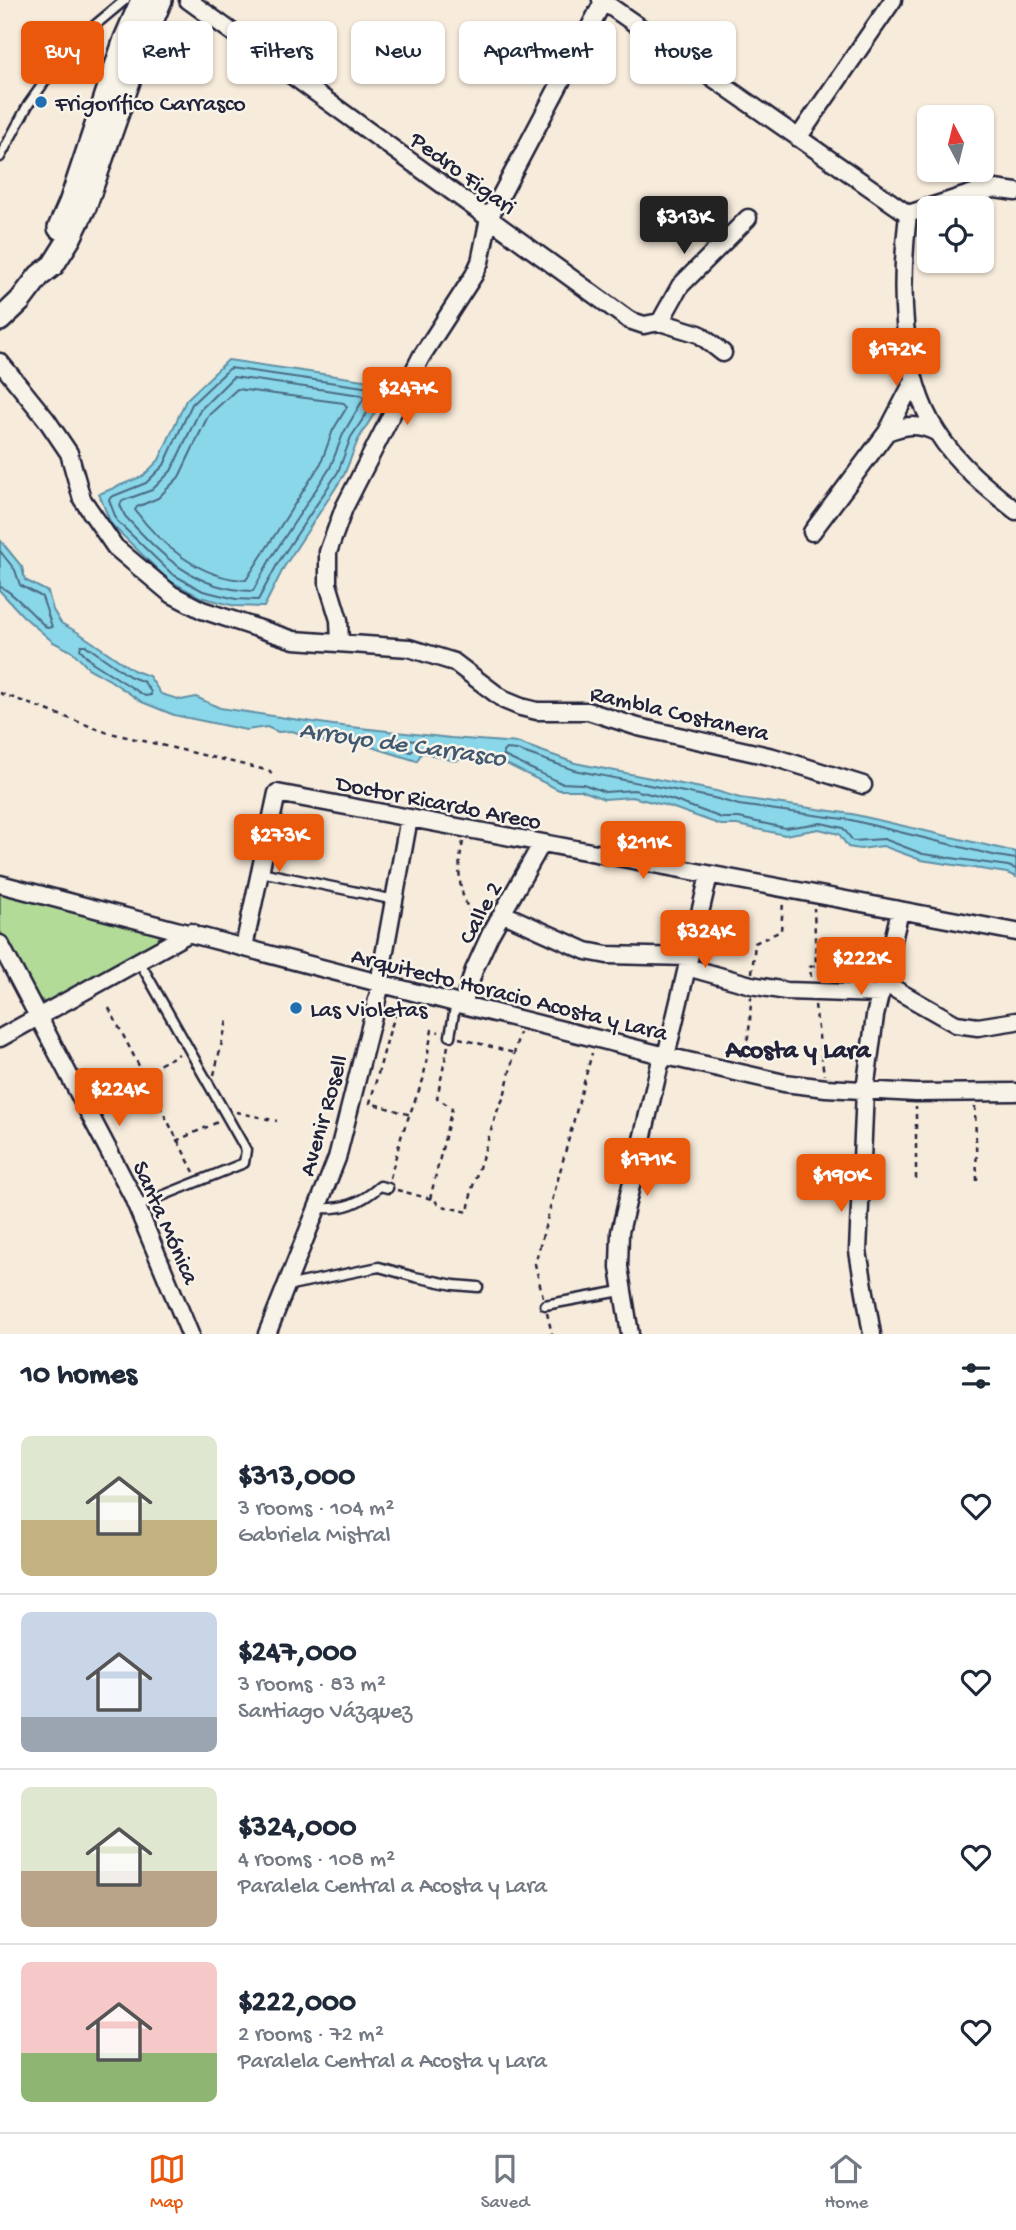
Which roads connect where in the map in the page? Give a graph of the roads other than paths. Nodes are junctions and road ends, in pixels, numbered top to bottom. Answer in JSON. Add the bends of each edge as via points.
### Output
{"nodes":[{"id":1,"x":188,"y":0,"type":"edge"},
{"id":2,"x":893,"y":0,"type":"edge"},
{"id":3,"x":602,"y":1,"type":"edge"},
{"id":4,"x":141,"y":5,"type":"edge"},
{"id":5,"x":798,"y":138,"type":"junction"},
{"id":6,"x":0,"y":157,"type":"edge"},
{"id":7,"x":1016,"y":192,"type":"edge"},
{"id":8,"x":908,"y":214,"type":"junction"},
{"id":9,"x":489,"y":218,"type":"junction"},
{"id":10,"x":748,"y":218,"type":"dead end"},
{"id":11,"x":0,"y":320,"type":"edge"},
{"id":12,"x":660,"y":322,"type":"junction"},
{"id":13,"x":723,"y":353,"type":"dead end"},
{"id":14,"x":0,"y":362,"type":"edge"},
{"id":15,"x":914,"y":382,"type":"junction"},
{"id":16,"x":887,"y":432,"type":"junction"},
{"id":17,"x":936,"y":432,"type":"junction"},
{"id":18,"x":1013,"y":506,"type":"edge"},
{"id":19,"x":812,"y":532,"type":"dead end"},
{"id":20,"x":340,"y":643,"type":"junction"},
{"id":21,"x":863,"y":785,"type":"dead end"},
{"id":22,"x":409,"y":818,"type":"junction"},
{"id":23,"x":542,"y":843,"type":"junction"},
{"id":24,"x":261,"y":872,"type":"junction"},
{"id":25,"x":709,"y":875,"type":"junction"},
{"id":26,"x":0,"y":884,"type":"edge"},
{"id":27,"x":395,"y":900,"type":"junction"},
{"id":28,"x":900,"y":911,"type":"junction"},
{"id":29,"x":504,"y":914,"type":"junction"},
{"id":30,"x":191,"y":932,"type":"junction"},
{"id":31,"x":1016,"y":932,"type":"edge"},
{"id":32,"x":0,"y":944,"type":"edge"},
{"id":33,"x":244,"y":947,"type":"junction"},
{"id":34,"x":139,"y":961,"type":"junction"},
{"id":35,"x":688,"y":962,"type":"junction"},
{"id":36,"x":381,"y":984,"type":"junction"},
{"id":37,"x":882,"y":989,"type":"junction"},
{"id":38,"x":459,"y":1004,"type":"junction"},
{"id":39,"x":38,"y":1017,"type":"junction"},
{"id":40,"x":1016,"y":1021,"type":"edge"},
{"id":41,"x":450,"y":1036,"type":"road end"},
{"id":42,"x":0,"y":1038,"type":"edge"},
{"id":43,"x":666,"y":1056,"type":"junction"},
{"id":44,"x":865,"y":1090,"type":"junction"},
{"id":45,"x":1016,"y":1093,"type":"edge"},
{"id":46,"x":388,"y":1188,"type":"road end"},
{"id":47,"x":137,"y":1206,"type":"junction"},
{"id":48,"x":317,"y":1208,"type":"junction"},
{"id":49,"x":286,"y":1286,"type":"junction"},
{"id":50,"x":478,"y":1287,"type":"dead end"},
{"id":51,"x":621,"y":1290,"type":"junction"},
{"id":52,"x":545,"y":1305,"type":"road end"},
{"id":53,"x":190,"y":1334,"type":"edge"},
{"id":54,"x":267,"y":1334,"type":"edge"},
{"id":55,"x":630,"y":1334,"type":"edge"},
{"id":56,"x":872,"y":1334,"type":"edge"}],
"edges":[{"from":1,"to":9,"type":"street","name":"Pedro Figari"},
{"from":2,"to":5,"type":"street"},
{"from":3,"to":5,"type":"street"},
{"from":3,"to":9,"type":"street"},
{"from":4,"to":6,"type":"lane","via":[[70,46],[28,105]]},
{"from":4,"to":11,"type":"main road","via":[[39,276]]},
{"from":5,"to":8,"type":"street"},
{"from":7,"to":8,"type":"street","via":[[973,193]]},
{"from":8,"to":15,"type":"street","via":[[905,306]]},
{"from":9,"to":12,"type":"street","name":"Pedro Figari","via":[[629,320],[644,325]]},
{"from":9,"to":20,"type":"street","via":[[474,275],[421,357],[344,508],[328,552],[328,584],[339,620]]},
{"from":10,"to":12,"type":"street","via":[[680,286]]},
{"from":12,"to":13,"type":"street","name":"Pedro Figari","via":[[699,334]]},
{"from":14,"to":20,"type":"street","name":"Rambla Costanera","via":[[69,453],[82,499],[95,519],[138,568],[171,594],[202,610],[294,640]]},
{"from":15,"to":16,"type":"street"},
{"from":15,"to":17,"type":"street"},
{"from":16,"to":17,"type":"street","via":[[912,425]]},
{"from":16,"to":19,"type":"street"},
{"from":17,"to":18,"type":"street","via":[[968,471]]},
{"from":20,"to":21,"type":"street","name":"Rambla Costanera","via":[[408,648],[454,662],[504,700],[521,707],[587,711]]},
{"from":22,"to":23,"type":"street","name":"Doctor Ricardo Areco"},
{"from":22,"to":24,"type":"street","name":"Doctor Ricardo Areco","via":[[277,793]]},
{"from":22,"to":27,"type":"street","name":"Avenir Rosell"},
{"from":23,"to":25,"type":"street","name":"Doctor Ricardo Areco"},
{"from":23,"to":29,"type":"street","name":"Calle 2"},
{"from":24,"to":27,"type":"lane"},
{"from":24,"to":33,"type":"street"},
{"from":25,"to":28,"type":"street","name":"Doctor Ricardo Areco"},
{"from":25,"to":35,"type":"street"},
{"from":26,"to":30,"type":"street","name":"Arquitecto Horacio Acosta y Lara"},
{"from":27,"to":36,"type":"street","name":"Avenir Rosell"},
{"from":28,"to":31,"type":"street","name":"Doctor Ricardo Areco"},
{"from":28,"to":37,"type":"street"},
{"from":29,"to":35,"type":"street","via":[[586,951]]},
{"from":29,"to":38,"type":"street","name":"Calle 2"},
{"from":30,"to":33,"type":"street","name":"Arquitecto Horacio Acosta y Lara"},
{"from":30,"to":34,"type":"street"},
{"from":32,"to":39,"type":"street","name":"Santa Mónica"},
{"from":33,"to":36,"type":"street","name":"Arquitecto Horacio Acosta y Lara"},
{"from":34,"to":39,"type":"street"},
{"from":34,"to":47,"type":"lane","via":[[246,1150],[244,1163]]},
{"from":35,"to":37,"type":"street","via":[[751,985],[786,991]]},
{"from":35,"to":43,"type":"street"},
{"from":36,"to":38,"type":"street","name":"Arquitecto Horacio Acosta y Lara"},
{"from":36,"to":48,"type":"street","name":"Avenir Rosell","via":[[337,1158]]},
{"from":37,"to":40,"type":"street","via":[[956,1024],[978,1027]]},
{"from":37,"to":44,"type":"street"},
{"from":38,"to":41,"type":"lane"},
{"from":38,"to":43,"type":"street","name":"Arquitecto Horacio Acosta y Lara"},
{"from":39,"to":42,"type":"street"},
{"from":39,"to":47,"type":"street","name":"Santa Mónica"},
{"from":43,"to":44,"type":"street","name":"Arquitecto Horacio Acosta y Lara","via":[[784,1083]]},
{"from":43,"to":51,"type":"street","via":[[660,1064],[620,1232]]},
{"from":44,"to":45,"type":"street","name":"Arquitecto Horacio Acosta y Lara"},
{"from":44,"to":56,"type":"street","via":[[858,1251]]},
{"from":46,"to":48,"type":"lane","via":[[380,1186],[368,1197],[334,1210]]},
{"from":47,"to":53,"type":"street","name":"Santa Mónica"},
{"from":48,"to":49,"type":"street","name":"Avenir Rosell"},
{"from":49,"to":50,"type":"lane","via":[[379,1267]]},
{"from":49,"to":54,"type":"street","name":"Avenir Rosell"},
{"from":51,"to":52,"type":"lane"},
{"from":51,"to":55,"type":"street"}]}
